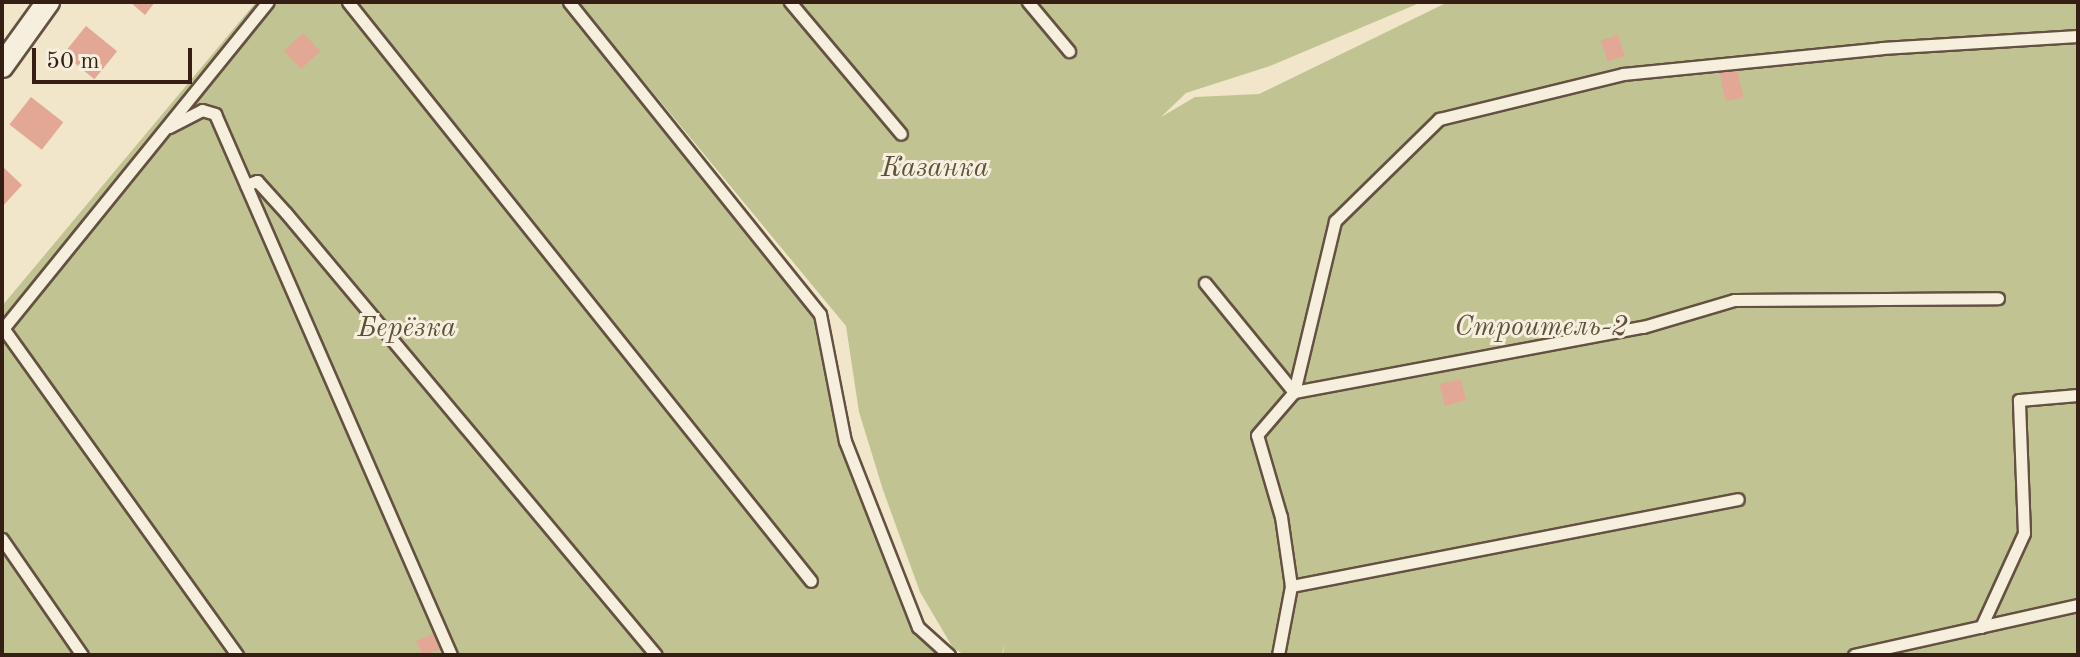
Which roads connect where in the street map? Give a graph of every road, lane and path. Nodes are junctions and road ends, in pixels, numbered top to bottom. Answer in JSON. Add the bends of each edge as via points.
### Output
{"nodes":[{"id":1,"x":48,"y":2,"type":"edge"},
{"id":2,"x":268,"y":2,"type":"edge"},
{"id":3,"x":348,"y":2,"type":"edge"},
{"id":4,"x":569,"y":2,"type":"edge"},
{"id":5,"x":790,"y":2,"type":"edge"},
{"id":6,"x":1028,"y":2,"type":"edge"},
{"id":7,"x":2078,"y":36,"type":"edge"},
{"id":8,"x":1069,"y":51,"type":"dead end"},
{"id":9,"x":2,"y":66,"type":"edge"},
{"id":10,"x":169,"y":127,"type":"junction"},
{"id":11,"x":901,"y":134,"type":"dead end"},
{"id":12,"x":246,"y":185,"type":"junction"},
{"id":13,"x":1205,"y":283,"type":"dead end"},
{"id":14,"x":1998,"y":298,"type":"dead end"},
{"id":15,"x":2,"y":329,"type":"edge"},
{"id":16,"x":1294,"y":392,"type":"junction"},
{"id":17,"x":2078,"y":395,"type":"edge"},
{"id":18,"x":1738,"y":499,"type":"dead end"},
{"id":19,"x":2,"y":539,"type":"edge"},
{"id":20,"x":811,"y":581,"type":"dead end"},
{"id":21,"x":1291,"y":586,"type":"junction"},
{"id":22,"x":2078,"y":605,"type":"edge"},
{"id":23,"x":1981,"y":627,"type":"junction"},
{"id":24,"x":82,"y":655,"type":"edge"},
{"id":25,"x":237,"y":655,"type":"edge"},
{"id":26,"x":451,"y":655,"type":"edge"},
{"id":27,"x":656,"y":655,"type":"edge"},
{"id":28,"x":949,"y":655,"type":"edge"},
{"id":29,"x":1278,"y":655,"type":"edge"},
{"id":30,"x":1854,"y":655,"type":"edge"}],
"edges":[{"from":1,"to":9,"type":"street"},
{"from":2,"to":10,"type":"lane"},
{"from":3,"to":20,"type":"lane"},
{"from":4,"to":28,"type":"lane","via":[[820,314],[845,441],[918,627]]},
{"from":5,"to":11,"type":"lane"},
{"from":6,"to":8,"type":"lane"},
{"from":7,"to":16,"type":"lane","via":[[1882,48],[1623,74],[1439,119],[1335,221]]},
{"from":10,"to":12,"type":"lane","via":[[202,110],[215,114]]},
{"from":10,"to":15,"type":"lane"},
{"from":12,"to":26,"type":"lane","via":[[250,206]]},
{"from":12,"to":27,"type":"lane","via":[[257,181],[286,213]]},
{"from":13,"to":16,"type":"lane"},
{"from":14,"to":16,"type":"lane","via":[[1734,300],[1643,327]]},
{"from":15,"to":25,"type":"lane"},
{"from":16,"to":21,"type":"lane","via":[[1257,435],[1281,517]]},
{"from":17,"to":23,"type":"lane","via":[[2019,400],[2024,533]]},
{"from":18,"to":21,"type":"lane"},
{"from":19,"to":24,"type":"lane"},
{"from":21,"to":29,"type":"lane"},
{"from":22,"to":23,"type":"lane"},
{"from":23,"to":30,"type":"lane"}]}
